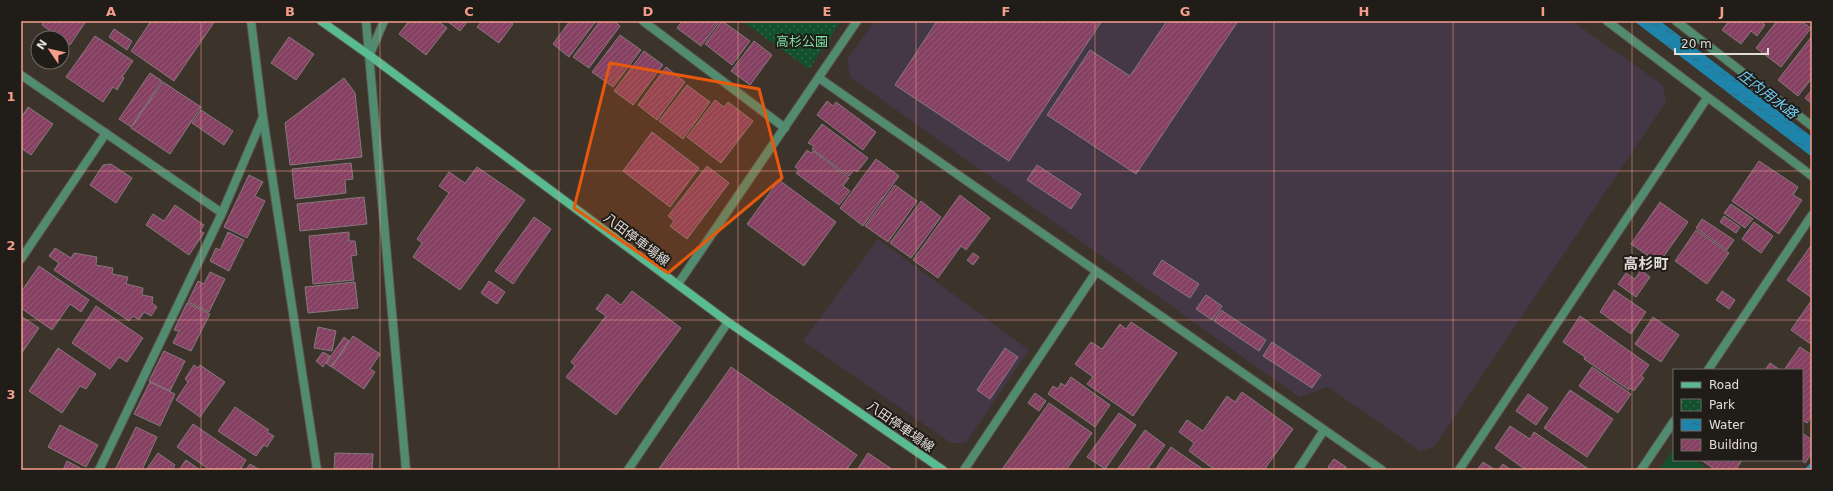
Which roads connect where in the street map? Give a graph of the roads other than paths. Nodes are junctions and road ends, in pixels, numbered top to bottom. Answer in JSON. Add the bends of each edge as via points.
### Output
{"nodes":[{"id":1,"x":251,"y":21,"type":"edge"},
{"id":2,"x":321,"y":21,"type":"edge"},
{"id":3,"x":366,"y":21,"type":"edge"},
{"id":4,"x":384,"y":21,"type":"edge"},
{"id":5,"x":643,"y":21,"type":"edge"},
{"id":6,"x":857,"y":21,"type":"edge"},
{"id":7,"x":1607,"y":21,"type":"edge"},
{"id":8,"x":1676,"y":21,"type":"edge"},
{"id":9,"x":369,"y":55,"type":"junction"},
{"id":10,"x":21,"y":75,"type":"edge"},
{"id":11,"x":819,"y":78,"type":"junction"},
{"id":12,"x":1708,"y":98,"type":"junction"},
{"id":13,"x":263,"y":118,"type":"junction"},
{"id":14,"x":1812,"y":126,"type":"edge"},
{"id":15,"x":785,"y":128,"type":"junction"},
{"id":16,"x":106,"y":133,"type":"junction"},
{"id":17,"x":1812,"y":176,"type":"edge"},
{"id":18,"x":222,"y":213,"type":"junction"},
{"id":19,"x":1812,"y":215,"type":"edge"},
{"id":20,"x":21,"y":259,"type":"edge"},
{"id":21,"x":1096,"y":272,"type":"junction"},
{"id":22,"x":678,"y":284,"type":"junction"},
{"id":23,"x":728,"y":322,"type":"junction"},
{"id":24,"x":1709,"y":369,"type":"edge"},
{"id":25,"x":1673,"y":422,"type":"edge"},
{"id":26,"x":1324,"y":430,"type":"junction"},
{"id":27,"x":99,"y":470,"type":"edge"},
{"id":28,"x":317,"y":470,"type":"edge"},
{"id":29,"x":406,"y":470,"type":"edge"},
{"id":30,"x":628,"y":470,"type":"edge"},
{"id":31,"x":943,"y":470,"type":"edge"},
{"id":32,"x":964,"y":470,"type":"edge"},
{"id":33,"x":1298,"y":470,"type":"edge"},
{"id":34,"x":1382,"y":470,"type":"edge"},
{"id":35,"x":1459,"y":470,"type":"edge"},
{"id":36,"x":1641,"y":470,"type":"edge"}],
"edges":[{"from":1,"to":13,"type":"street"},
{"from":2,"to":9,"type":"main road","name":"八田停車場線"},
{"from":3,"to":9,"type":"street"},
{"from":4,"to":9,"type":"street"},
{"from":5,"to":15,"type":"street"},
{"from":6,"to":11,"type":"street"},
{"from":7,"to":12,"type":"street"},
{"from":8,"to":14,"type":"street"},
{"from":9,"to":22,"type":"main road","name":"八田停車場線"},
{"from":9,"to":29,"type":"street"},
{"from":10,"to":16,"type":"street"},
{"from":11,"to":15,"type":"street"},
{"from":11,"to":21,"type":"street"},
{"from":12,"to":17,"type":"street"},
{"from":12,"to":35,"type":"street"},
{"from":13,"to":18,"type":"street"},
{"from":13,"to":28,"type":"street"},
{"from":15,"to":22,"type":"street"},
{"from":16,"to":18,"type":"street"},
{"from":16,"to":20,"type":"street"},
{"from":18,"to":27,"type":"street"},
{"from":19,"to":24,"type":"street"},
{"from":21,"to":26,"type":"street"},
{"from":21,"to":32,"type":"street"},
{"from":22,"to":23,"type":"main road","name":"八田停車場線"},
{"from":23,"to":30,"type":"street"},
{"from":23,"to":31,"type":"main road","name":"八田停車場線"},
{"from":25,"to":36,"type":"street"},
{"from":26,"to":33,"type":"street"},
{"from":26,"to":34,"type":"street"}]}
